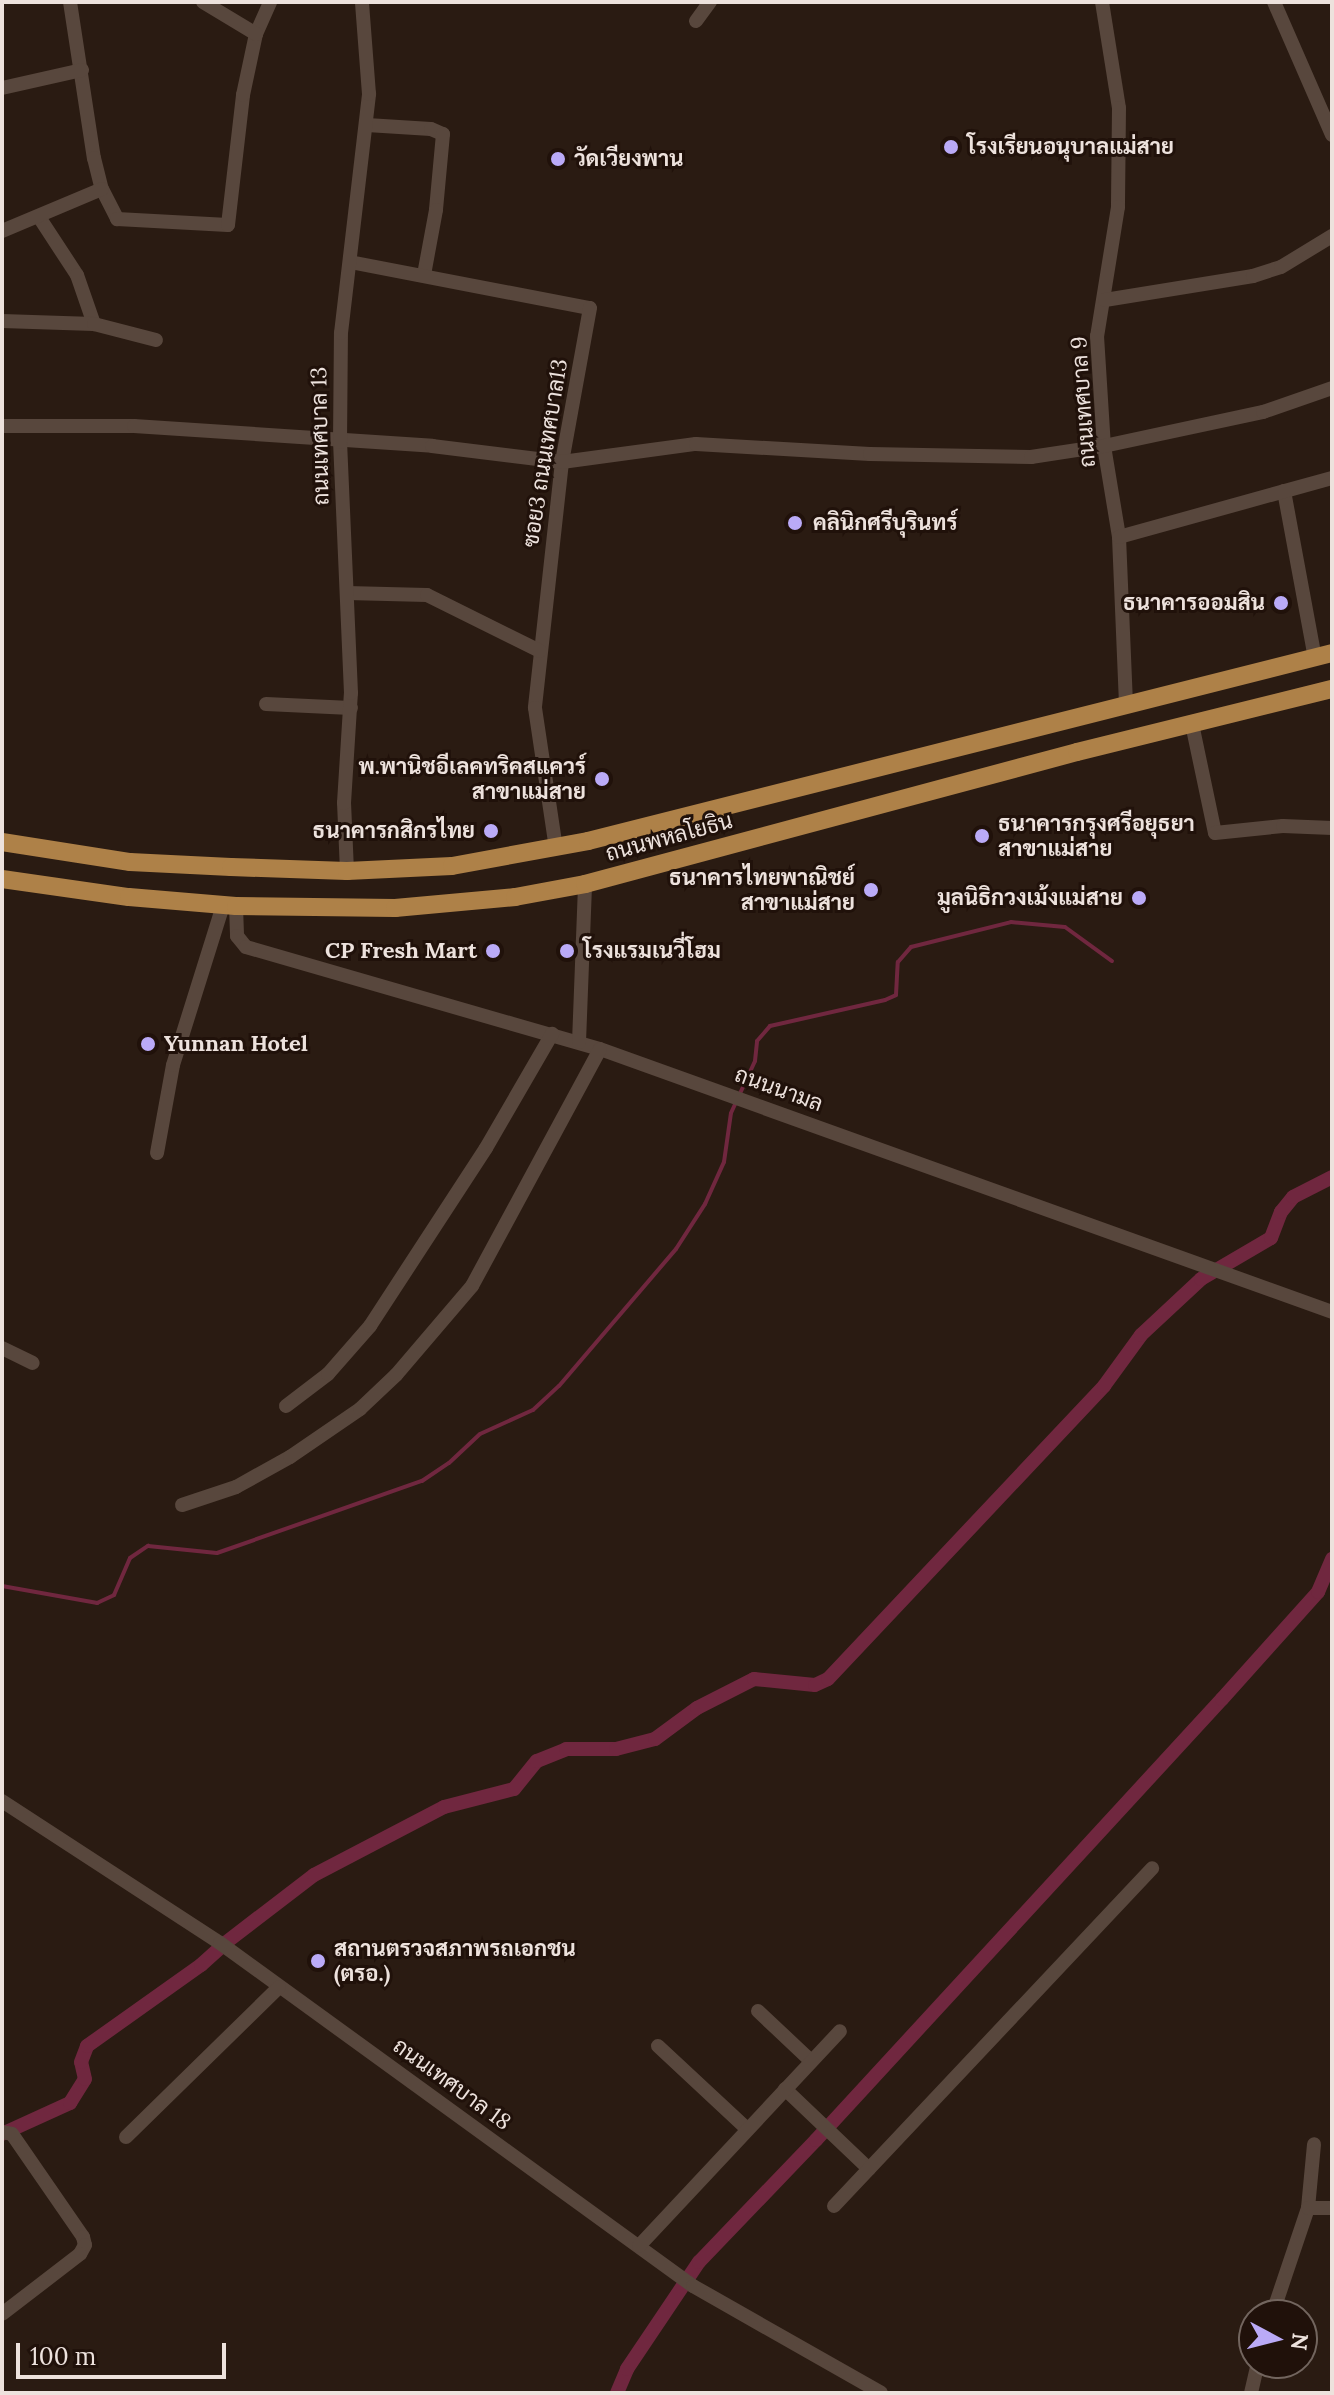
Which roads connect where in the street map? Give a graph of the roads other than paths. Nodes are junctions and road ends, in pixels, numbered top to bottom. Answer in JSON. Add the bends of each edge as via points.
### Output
{"nodes":[{"id":1,"x":70,"y":2,"type":"edge"},
{"id":2,"x":203,"y":2,"type":"edge"},
{"id":3,"x":270,"y":2,"type":"edge"},
{"id":4,"x":362,"y":2,"type":"edge"},
{"id":5,"x":710,"y":2,"type":"edge"},
{"id":6,"x":1102,"y":2,"type":"edge"},
{"id":7,"x":1274,"y":2,"type":"edge"},
{"id":8,"x":696,"y":21,"type":"dead end"},
{"id":9,"x":256,"y":34,"type":"junction"},
{"id":10,"x":82,"y":70,"type":"junction"},
{"id":11,"x":2,"y":88,"type":"edge"},
{"id":12,"x":367,"y":125,"type":"junction"},
{"id":13,"x":1332,"y":135,"type":"edge"},
{"id":14,"x":102,"y":189,"type":"junction"},
{"id":15,"x":39,"y":217,"type":"junction"},
{"id":16,"x":2,"y":231,"type":"edge"},
{"id":17,"x":1332,"y":236,"type":"edge"},
{"id":18,"x":350,"y":262,"type":"junction"},
{"id":19,"x":424,"y":275,"type":"junction"},
{"id":20,"x":1105,"y":300,"type":"junction"},
{"id":21,"x":2,"y":321,"type":"edge"},
{"id":22,"x":94,"y":324,"type":"junction"},
{"id":23,"x":156,"y":340,"type":"dead end"},
{"id":24,"x":1332,"y":388,"type":"edge"},
{"id":25,"x":2,"y":426,"type":"edge"},
{"id":26,"x":340,"y":442,"type":"junction"},
{"id":27,"x":1104,"y":446,"type":"junction"},
{"id":28,"x":562,"y":462,"type":"junction"},
{"id":29,"x":1332,"y":478,"type":"edge"},
{"id":30,"x":1284,"y":491,"type":"junction"},
{"id":31,"x":1119,"y":537,"type":"junction"},
{"id":32,"x":347,"y":593,"type":"junction"},
{"id":33,"x":540,"y":651,"type":"junction"},
{"id":34,"x":1324,"y":656,"type":"edge"},
{"id":35,"x":1332,"y":689,"type":"edge"},
{"id":36,"x":1185,"y":692,"type":"junction"},
{"id":37,"x":266,"y":704,"type":"dead end"},
{"id":38,"x":1126,"y":706,"type":"junction"},
{"id":39,"x":351,"y":708,"type":"junction"},
{"id":40,"x":1192,"y":724,"type":"junction"},
{"id":41,"x":1133,"y":739,"type":"junction"},
{"id":42,"x":1332,"y":828,"type":"edge"},
{"id":43,"x":2,"y":842,"type":"edge"},
{"id":44,"x":556,"y":848,"type":"junction"},
{"id":45,"x":347,"y":871,"type":"junction"},
{"id":46,"x":2,"y":879,"type":"edge"},
{"id":47,"x":585,"y":884,"type":"junction"},
{"id":48,"x":230,"y":905,"type":"junction"},
{"id":49,"x":552,"y":1034,"type":"junction"},
{"id":50,"x":579,"y":1042,"type":"junction"},
{"id":51,"x":600,"y":1049,"type":"junction"},
{"id":52,"x":157,"y":1153,"type":"dead end"},
{"id":53,"x":1332,"y":1312,"type":"edge"},
{"id":54,"x":2,"y":1348,"type":"edge"},
{"id":55,"x":33,"y":1363,"type":"dead end"},
{"id":56,"x":286,"y":1406,"type":"dead end"},
{"id":57,"x":182,"y":1505,"type":"dead end"},
{"id":58,"x":2,"y":1801,"type":"edge"},
{"id":59,"x":1152,"y":1868,"type":"dead end"},
{"id":60,"x":279,"y":1987,"type":"junction"},
{"id":61,"x":758,"y":2011,"type":"dead end"},
{"id":62,"x":840,"y":2031,"type":"dead end"},
{"id":63,"x":658,"y":2046,"type":"dead end"},
{"id":64,"x":811,"y":2061,"type":"junction"},
{"id":65,"x":785,"y":2089,"type":"junction"},
{"id":66,"x":747,"y":2129,"type":"junction"},
{"id":67,"x":2,"y":2132,"type":"edge"},
{"id":68,"x":126,"y":2137,"type":"dead end"},
{"id":69,"x":1314,"y":2144,"type":"dead end"},
{"id":70,"x":869,"y":2169,"type":"junction"},
{"id":71,"x":834,"y":2206,"type":"dead end"},
{"id":72,"x":1308,"y":2208,"type":"junction"},
{"id":73,"x":1332,"y":2208,"type":"edge"},
{"id":74,"x":639,"y":2246,"type":"junction"},
{"id":75,"x":1277,"y":2299,"type":"edge"},
{"id":76,"x":2,"y":2314,"type":"edge"},
{"id":77,"x":881,"y":2393,"type":"edge"}],
"edges":[{"from":1,"to":10,"type":"street"},
{"from":2,"to":9,"type":"street"},
{"from":3,"to":9,"type":"street"},
{"from":4,"to":12,"type":"street","name":"ถนนเทศบาล 13"},
{"from":5,"to":8,"type":"street"},
{"from":6,"to":20,"type":"street","name":"ถนนเทศบาล 9","via":[[1119,108],[1118,207]]},
{"from":7,"to":13,"type":"street"},
{"from":9,"to":14,"type":"street","via":[[243,95],[228,225],[117,219]]},
{"from":10,"to":11,"type":"street"},
{"from":10,"to":14,"type":"street"},
{"from":12,"to":18,"type":"street","name":"ถนนเทศบาล 13"},
{"from":12,"to":19,"type":"street","via":[[443,134]]},
{"from":14,"to":15,"type":"street"},
{"from":15,"to":16,"type":"street"},
{"from":15,"to":22,"type":"street","via":[[77,275]]},
{"from":17,"to":20,"type":"street","via":[[1281,267],[1253,276]]},
{"from":18,"to":19,"type":"street","name":"ซอย3 ถนนเทศบาล13"},
{"from":18,"to":26,"type":"street","name":"ถนนเทศบาล 13","via":[[341,333]]},
{"from":19,"to":28,"type":"street","name":"ซอย3 ถนนเทศบาล13","via":[[590,308]]},
{"from":20,"to":27,"type":"street","name":"ถนนเทศบาล 9","via":[[1097,336]]},
{"from":21,"to":22,"type":"street"},
{"from":22,"to":23,"type":"street"},
{"from":24,"to":27,"type":"street","via":[[1263,412]]},
{"from":25,"to":26,"type":"street","via":[[134,426]]},
{"from":26,"to":28,"type":"street","via":[[432,446]]},
{"from":26,"to":32,"type":"street","name":"ถนนเทศบาล 13"},
{"from":27,"to":28,"type":"street","via":[[1031,457],[696,444]]},
{"from":27,"to":31,"type":"street","name":"ถนนเทศบาล 9"},
{"from":28,"to":33,"type":"street","name":"ซอย3 ถนนเทศบาล13"},
{"from":29,"to":30,"type":"street"},
{"from":30,"to":31,"type":"street"},
{"from":30,"to":34,"type":"street"},
{"from":31,"to":38,"type":"street","name":"ถนนเทศบาล 9"},
{"from":32,"to":33,"type":"street","via":[[439,598]]},
{"from":32,"to":39,"type":"street","name":"ถนนเทศบาล 13"},
{"from":33,"to":44,"type":"street","name":"ซอย3 ถนนเทศบาล13","via":[[535,708]]},
{"from":34,"to":36,"type":"main road","name":"ถนนพหลโยธิน"},
{"from":35,"to":40,"type":"main road","name":"ถนนพหลโยธิน"},
{"from":36,"to":38,"type":"main road","name":"ถนนพหลโยธิน"},
{"from":36,"to":40,"type":"main road"},
{"from":37,"to":39,"type":"street"},
{"from":38,"to":41,"type":"main road"},
{"from":38,"to":44,"type":"main road","name":"ถนนพหลโยธิน"},
{"from":39,"to":45,"type":"street","name":"ถนนเทศบาล 13","via":[[344,803]]},
{"from":40,"to":41,"type":"main road","name":"ถนนพหลโยธิน"},
{"from":40,"to":42,"type":"street","via":[[1215,833],[1283,826]]},
{"from":41,"to":47,"type":"main road","name":"ถนนพหลโยธิน"},
{"from":43,"to":45,"type":"main road","name":"ถนนพหลโยธิน","via":[[130,862]]},
{"from":44,"to":45,"type":"main road","name":"ถนนพหลโยธิน","via":[[452,866]]},
{"from":46,"to":48,"type":"main road","name":"ถนนพหลโยธิน"},
{"from":47,"to":48,"type":"main road","name":"ถนนพหลโยธิน","via":[[411,907]]},
{"from":47,"to":50,"type":"street"},
{"from":48,"to":49,"type":"street","name":"ถนนนามล","via":[[237,936],[246,947]]},
{"from":48,"to":52,"type":"street","via":[[173,1065]]},
{"from":49,"to":50,"type":"street","name":"ถนนนามล"},
{"from":49,"to":56,"type":"street","via":[[486,1148],[370,1326],[328,1374]]},
{"from":50,"to":51,"type":"street","name":"ถนนนามล"},
{"from":51,"to":53,"type":"street","name":"ถนนนามล"},
{"from":51,"to":57,"type":"street","via":[[472,1286],[396,1375],[360,1409],[290,1457],[236,1487]]},
{"from":54,"to":55,"type":"street"},
{"from":58,"to":60,"type":"street","name":"ถนนเทศบาล 18"},
{"from":59,"to":70,"type":"street"},
{"from":60,"to":68,"type":"street"},
{"from":60,"to":74,"type":"street","name":"ถนนเทศบาล 18"},
{"from":61,"to":64,"type":"street"},
{"from":62,"to":64,"type":"street"},
{"from":63,"to":66,"type":"street"},
{"from":64,"to":65,"type":"street"},
{"from":65,"to":66,"type":"street"},
{"from":65,"to":70,"type":"street"},
{"from":66,"to":74,"type":"street"},
{"from":67,"to":76,"type":"street","via":[[12,2134],[85,2245]]},
{"from":69,"to":72,"type":"street"},
{"from":70,"to":71,"type":"street"},
{"from":72,"to":73,"type":"street"},
{"from":72,"to":75,"type":"street"},
{"from":74,"to":77,"type":"street","name":"ถนนเทศบาล 18","via":[[693,2286]]}]}
